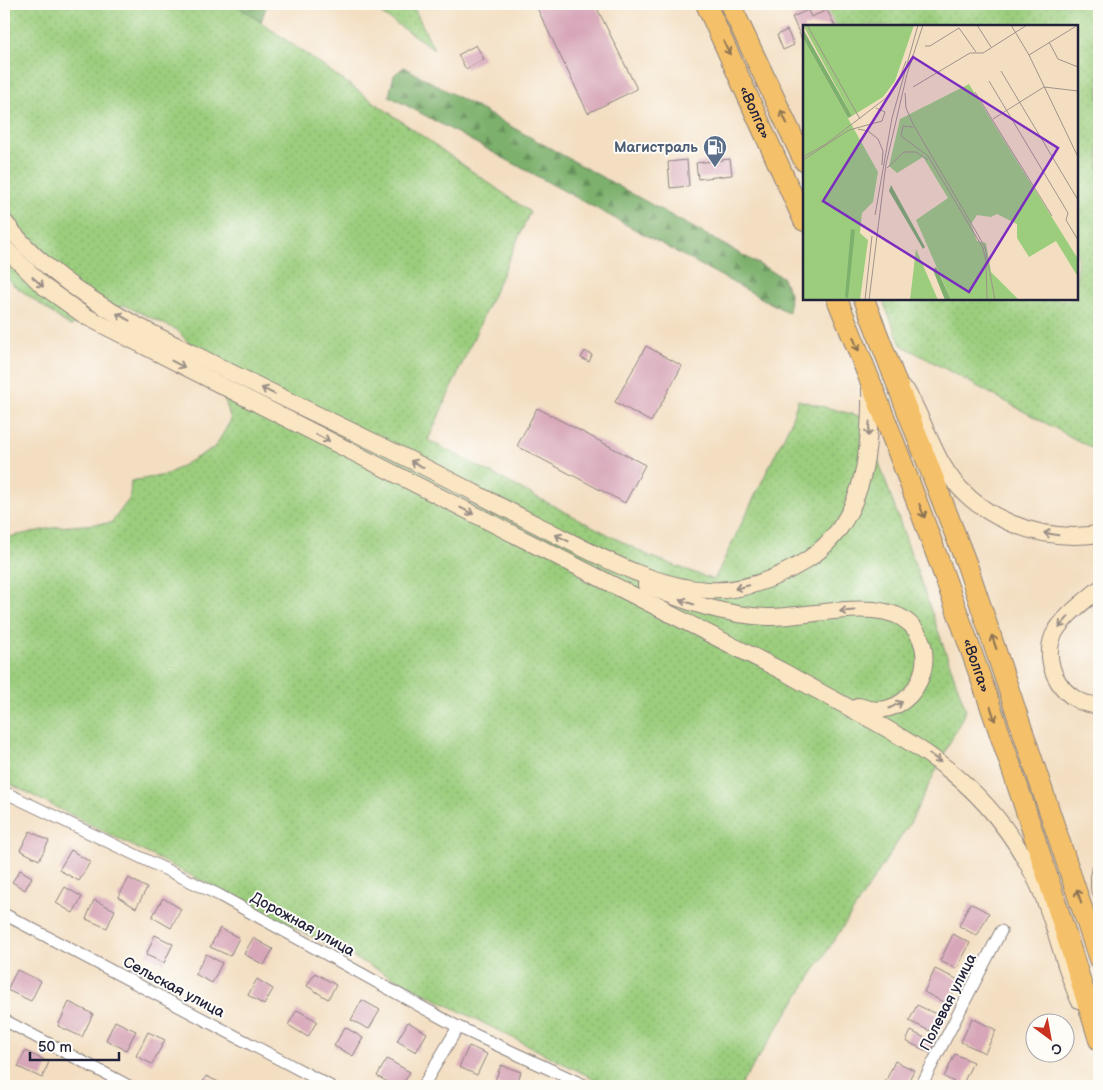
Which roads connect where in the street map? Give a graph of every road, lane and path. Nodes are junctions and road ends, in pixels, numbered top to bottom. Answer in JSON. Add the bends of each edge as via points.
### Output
{"nodes":[{"id":1,"x":706,"y":4,"type":"edge"},
{"id":2,"x":730,"y":4,"type":"edge"},
{"id":3,"x":803,"y":160,"type":"edge"},
{"id":4,"x":803,"y":219,"type":"edge"},
{"id":5,"x":4,"y":221,"type":"edge"},
{"id":6,"x":4,"y":248,"type":"edge"},
{"id":7,"x":837,"y":300,"type":"edge"},
{"id":8,"x":864,"y":300,"type":"edge"},
{"id":9,"x":891,"y":367,"type":"junction"},
{"id":10,"x":870,"y":380,"type":"junction"},
{"id":11,"x":1099,"y":534,"type":"edge"},
{"id":12,"x":606,"y":560,"type":"junction"},
{"id":13,"x":1099,"y":589,"type":"edge"},
{"id":14,"x":786,"y":673,"type":"junction"},
{"id":15,"x":1099,"y":705,"type":"edge"},
{"id":16,"x":4,"y":792,"type":"edge"},
{"id":17,"x":1099,"y":872,"type":"edge"},
{"id":18,"x":1099,"y":889,"type":"edge"},
{"id":19,"x":4,"y":914,"type":"edge"},
{"id":20,"x":1001,"y":931,"type":"dead end"},
{"id":21,"x":1099,"y":959,"type":"edge"},
{"id":22,"x":4,"y":1020,"type":"edge"},
{"id":23,"x":458,"y":1028,"type":"junction"},
{"id":24,"x":1099,"y":1040,"type":"edge"},
{"id":25,"x":1099,"y":1046,"type":"edge"},
{"id":26,"x":129,"y":1086,"type":"edge"},
{"id":27,"x":330,"y":1086,"type":"edge"},
{"id":28,"x":422,"y":1086,"type":"edge"},
{"id":29,"x":586,"y":1086,"type":"edge"},
{"id":30,"x":921,"y":1086,"type":"edge"}],
"edges":[{"from":1,"to":4,"type":"highway","name":"«Волга»","one_way":true},
{"from":3,"to":2,"type":"highway","name":"«Волга»","one_way":true},
{"from":12,"to":5,"type":"street","one_way":true,"via":[[95,302],[54,273]]},
{"from":6,"to":14,"type":"street","one_way":true,"via":[[43,286],[94,321]]},
{"from":7,"to":10,"type":"highway","name":"«Волга»","one_way":true},
{"from":8,"to":9,"type":"highway","name":"«Волга»"},
{"from":11,"to":9,"type":"street","one_way":true,"via":[[1072,537],[1032,531],[998,517],[969,496],[941,462],[919,412]]},
{"from":21,"to":9,"type":"highway","name":"«Волга»","one_way":true,"via":[[970,574]]},
{"from":10,"to":12,"type":"street","one_way":true,"via":[[868,448],[859,492],[842,526],[812,557],[765,582],[710,590],[668,582]]},
{"from":10,"to":24,"type":"highway","name":"«Волга»","one_way":true,"via":[[967,636]]},
{"from":14,"to":12,"type":"street","one_way":true,"via":[[876,711],[896,706],[912,693],[921,678],[924,651],[914,629],[890,612],[872,610],[769,617],[717,611],[642,584]]},
{"from":13,"to":15,"type":"street","one_way":true,"via":[[1060,624],[1052,641],[1050,658],[1053,672],[1063,689],[1082,702]]},
{"from":14,"to":25,"type":"street","one_way":true,"via":[[919,747],[952,771],[991,810],[1027,863],[1039,887],[1069,977]]},
{"from":16,"to":23,"type":"street","name":"Дорожная улица","via":[[219,895]]},
{"from":17,"to":18,"type":"street"},
{"from":19,"to":27,"type":"street","name":"Сельская улица"},
{"from":20,"to":30,"type":"street","name":"Полевая улица"},
{"from":22,"to":26,"type":"street"},
{"from":23,"to":28,"type":"street"},
{"from":23,"to":29,"type":"street","name":"Дорожная улица"}]}
